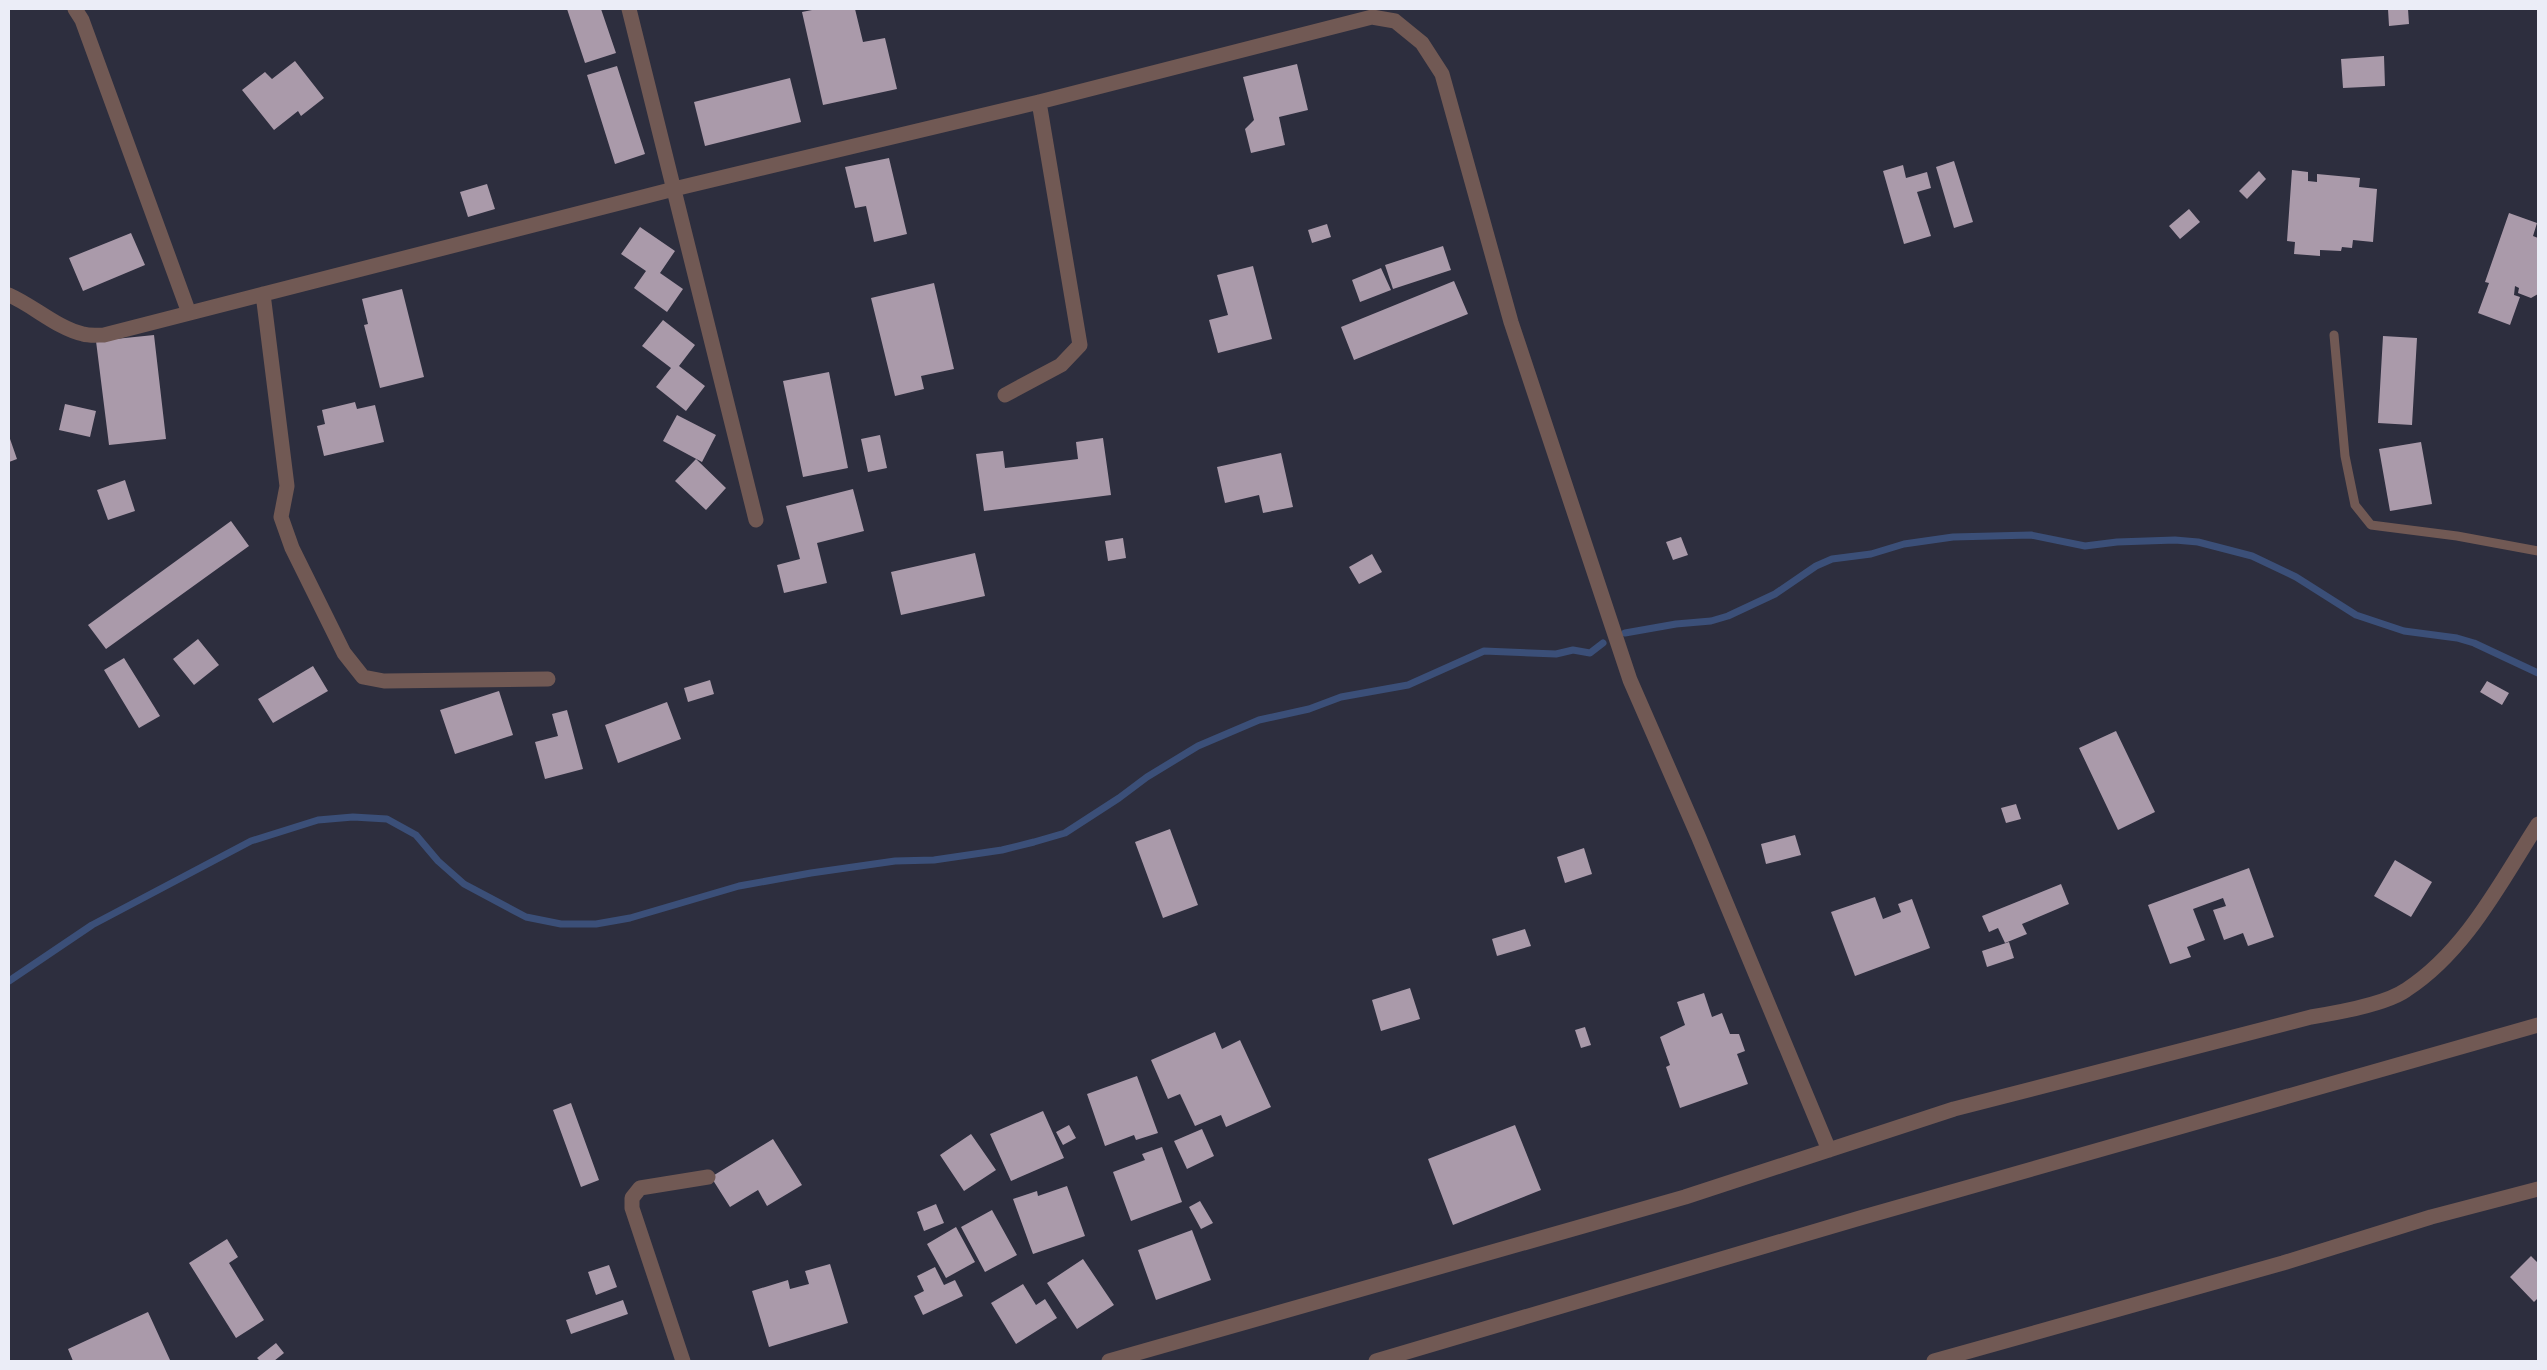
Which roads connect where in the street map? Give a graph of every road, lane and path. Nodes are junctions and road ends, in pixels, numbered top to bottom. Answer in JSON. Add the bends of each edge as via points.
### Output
{"nodes":[{"id":1,"x":629,"y":9,"type":"edge"},
{"id":2,"x":82,"y":12,"type":"edge"},
{"id":3,"x":1039,"y":102,"type":"junction"},
{"id":4,"x":674,"y":189,"type":"junction"},
{"id":5,"x":263,"y":294,"type":"junction"},
{"id":6,"x":9,"y":295,"type":"edge"},
{"id":7,"x":189,"y":313,"type":"junction"},
{"id":8,"x":2334,"y":335,"type":"dead end"},
{"id":9,"x":1005,"y":395,"type":"dead end"},
{"id":10,"x":756,"y":520,"type":"dead end"},
{"id":11,"x":2538,"y":552,"type":"edge"},
{"id":12,"x":548,"y":679,"type":"dead end"},
{"id":13,"x":2538,"y":824,"type":"edge"},
{"id":14,"x":2538,"y":1025,"type":"edge"},
{"id":15,"x":1828,"y":1150,"type":"junction"},
{"id":16,"x":708,"y":1177,"type":"dead end"},
{"id":17,"x":2538,"y":1188,"type":"edge"},
{"id":18,"x":683,"y":1361,"type":"edge"},
{"id":19,"x":1109,"y":1361,"type":"edge"},
{"id":20,"x":1376,"y":1361,"type":"edge"},
{"id":21,"x":1934,"y":1361,"type":"edge"}],
"edges":[{"from":1,"to":4,"type":"street"},
{"from":2,"to":7,"type":"street"},
{"from":3,"to":4,"type":"street"},
{"from":3,"to":9,"type":"street","via":[[1080,345],[1061,365]]},
{"from":3,"to":15,"type":"street","via":[[1372,18],[1395,21],[1422,43],[1442,74],[1511,322],[1630,680]]},
{"from":4,"to":5,"type":"street"},
{"from":4,"to":10,"type":"street"},
{"from":5,"to":7,"type":"street"},
{"from":5,"to":12,"type":"street","via":[[287,486],[281,517],[292,548],[344,653],[362,677],[384,681]]},
{"from":6,"to":7,"type":"street","via":[[65,327],[84,334],[104,335]]},
{"from":8,"to":11,"type":"lane","via":[[2345,456],[2355,505],[2371,525],[2456,536]]},
{"from":13,"to":15,"type":"street","via":[[2476,920],[2444,959],[2405,992],[2352,1010],[2311,1017],[1954,1109]]},
{"from":14,"to":20,"type":"street","via":[[1860,1218]]},
{"from":15,"to":19,"type":"street","via":[[1685,1197]]},
{"from":16,"to":18,"type":"street","via":[[640,1188],[632,1198],[632,1208]]},
{"from":17,"to":21,"type":"street"}]}
